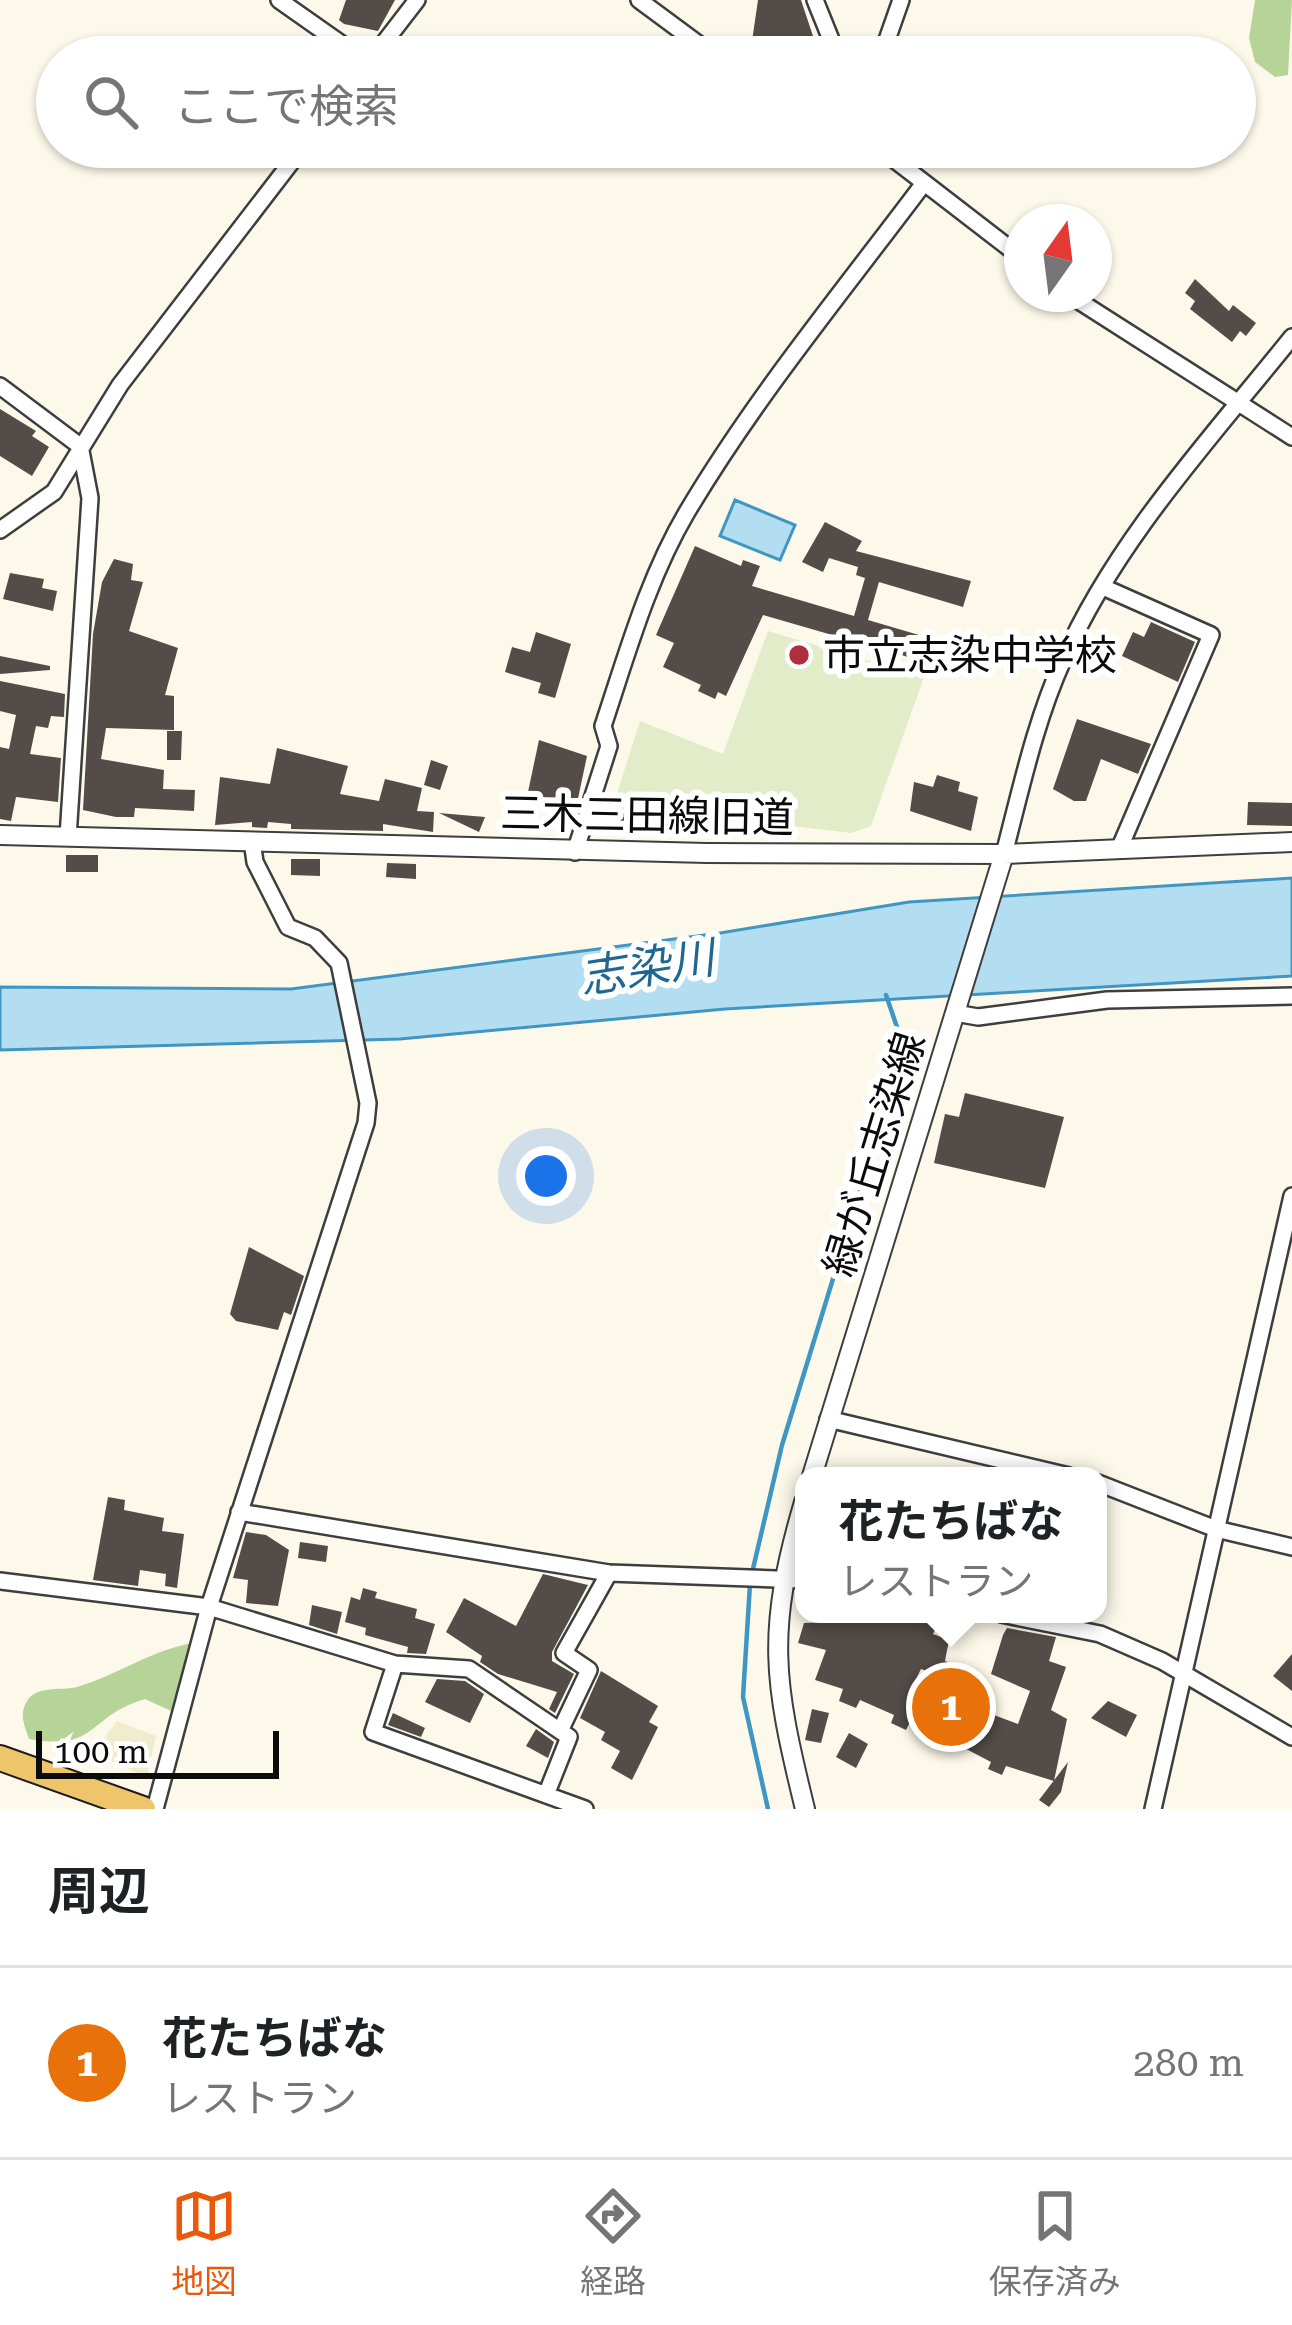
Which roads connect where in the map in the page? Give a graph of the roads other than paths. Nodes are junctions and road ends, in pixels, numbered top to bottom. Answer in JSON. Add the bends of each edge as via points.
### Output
{"nodes":[{"id":1,"x":279,"y":0,"type":"edge"},
{"id":2,"x":417,"y":0,"type":"edge"},
{"id":3,"x":639,"y":0,"type":"edge"},
{"id":4,"x":815,"y":0,"type":"edge"},
{"id":5,"x":902,"y":0,"type":"edge"},
{"id":6,"x":330,"y":36,"type":"edge"},
{"id":7,"x":389,"y":36,"type":"edge"},
{"id":8,"x":688,"y":36,"type":"edge"},
{"id":9,"x":830,"y":36,"type":"edge"},
{"id":10,"x":888,"y":36,"type":"edge"},
{"id":11,"x":287,"y":168,"type":"edge"},
{"id":12,"x":905,"y":168,"type":"edge"},
{"id":13,"x":924,"y":183,"type":"junction"},
{"id":14,"x":1004,"y":244,"type":"edge"},
{"id":15,"x":1096,"y":312,"type":"edge"},
{"id":16,"x":1292,"y":337,"type":"edge"},
{"id":17,"x":0,"y":386,"type":"edge"},
{"id":18,"x":1238,"y":404,"type":"junction"},
{"id":19,"x":1292,"y":437,"type":"edge"},
{"id":20,"x":80,"y":446,"type":"junction"},
{"id":21,"x":0,"y":530,"type":"edge"},
{"id":22,"x":1103,"y":587,"type":"junction"},
{"id":23,"x":0,"y":835,"type":"edge"},
{"id":24,"x":68,"y":837,"type":"junction"},
{"id":25,"x":252,"y":841,"type":"junction"},
{"id":26,"x":1292,"y":842,"type":"edge"},
{"id":27,"x":1120,"y":847,"type":"junction"},
{"id":28,"x":575,"y":852,"type":"junction"},
{"id":29,"x":1004,"y":854,"type":"junction"},
{"id":30,"x":1292,"y":995,"type":"edge"},
{"id":31,"x":955,"y":1013,"type":"junction"},
{"id":32,"x":1292,"y":1196,"type":"edge"},
{"id":33,"x":828,"y":1419,"type":"junction"},
{"id":34,"x":815,"y":1467,"type":"edge"},
{"id":35,"x":1032,"y":1467,"type":"edge"},
{"id":36,"x":1107,"y":1487,"type":"edge"},
{"id":37,"x":239,"y":1512,"type":"junction"},
{"id":38,"x":1216,"y":1529,"type":"junction"},
{"id":39,"x":795,"y":1533,"type":"edge"},
{"id":40,"x":1292,"y":1547,"type":"edge"},
{"id":41,"x":610,"y":1573,"type":"junction"},
{"id":42,"x":782,"y":1578,"type":"junction"},
{"id":43,"x":795,"y":1579,"type":"edge"},
{"id":44,"x":0,"y":1581,"type":"edge"},
{"id":45,"x":209,"y":1606,"type":"junction"},
{"id":46,"x":1046,"y":1623,"type":"edge"},
{"id":47,"x":394,"y":1664,"type":"junction"},
{"id":48,"x":1184,"y":1676,"type":"junction"},
{"id":49,"x":560,"y":1731,"type":"junction"},
{"id":50,"x":1292,"y":1737,"type":"edge"},
{"id":51,"x":0,"y":1758,"type":"edge"},
{"id":52,"x":546,"y":1795,"type":"junction"},
{"id":53,"x":143,"y":1809,"type":"edge"},
{"id":54,"x":154,"y":1809,"type":"edge"},
{"id":55,"x":585,"y":1809,"type":"edge"},
{"id":56,"x":805,"y":1809,"type":"edge"},
{"id":57,"x":1153,"y":1809,"type":"edge"}],
"edges":[{"from":1,"to":6,"type":"street"},
{"from":2,"to":7,"type":"street"},
{"from":3,"to":8,"type":"street"},
{"from":4,"to":9,"type":"street"},
{"from":5,"to":10,"type":"street"},
{"from":11,"to":20,"type":"street"},
{"from":12,"to":13,"type":"street"},
{"from":13,"to":14,"type":"street"},
{"from":13,"to":28,"type":"street","via":[[813,326],[687,513],[649,591],[603,726],[609,746]]},
{"from":15,"to":18,"type":"street"},
{"from":16,"to":18,"type":"street"},
{"from":17,"to":20,"type":"street"},
{"from":18,"to":19,"type":"street"},
{"from":18,"to":22,"type":"street"},
{"from":20,"to":21,"type":"street","via":[[54,491]]},
{"from":20,"to":24,"type":"street","via":[[90,498]]},
{"from":22,"to":27,"type":"street","via":[[1211,635]]},
{"from":22,"to":29,"type":"street","via":[[1063,659]]},
{"from":23,"to":24,"type":"street","name":"三木三田線旧道"},
{"from":24,"to":25,"type":"street","name":"三木三田線旧道"},
{"from":25,"to":28,"type":"street","name":"三木三田線旧道"},
{"from":25,"to":37,"type":"street","via":[[288,927],[314,938],[339,963],[366,1123]]},
{"from":26,"to":27,"type":"street","name":"三木三田線旧道"},
{"from":27,"to":29,"type":"street","name":"三木三田線旧道"},
{"from":28,"to":29,"type":"street","name":"三木三田線旧道"},
{"from":29,"to":31,"type":"street","name":"緑が丘志染線"},
{"from":30,"to":31,"type":"street"},
{"from":31,"to":33,"type":"street","name":"緑が丘志染線"},
{"from":32,"to":38,"type":"street"},
{"from":33,"to":34,"type":"street","name":"緑が丘志染線"},
{"from":33,"to":35,"type":"street"},
{"from":36,"to":38,"type":"street"},
{"from":37,"to":41,"type":"street"},
{"from":37,"to":45,"type":"street"},
{"from":38,"to":40,"type":"street"},
{"from":38,"to":48,"type":"street"},
{"from":39,"to":42,"type":"street"},
{"from":41,"to":42,"type":"street"},
{"from":41,"to":49,"type":"street","via":[[564,1653],[589,1670]]},
{"from":42,"to":43,"type":"street"},
{"from":42,"to":56,"type":"street","via":[[779,1702]]},
{"from":44,"to":45,"type":"street"},
{"from":45,"to":47,"type":"street"},
{"from":45,"to":54,"type":"street"},
{"from":46,"to":48,"type":"street","via":[[1100,1634]]},
{"from":47,"to":49,"type":"street","via":[[469,1669]]},
{"from":47,"to":52,"type":"street","via":[[373,1732]]},
{"from":48,"to":50,"type":"street"},
{"from":48,"to":57,"type":"street"},
{"from":49,"to":52,"type":"street","via":[[568,1737]]},
{"from":51,"to":53,"type":"main road"},
{"from":52,"to":55,"type":"street"}]}
